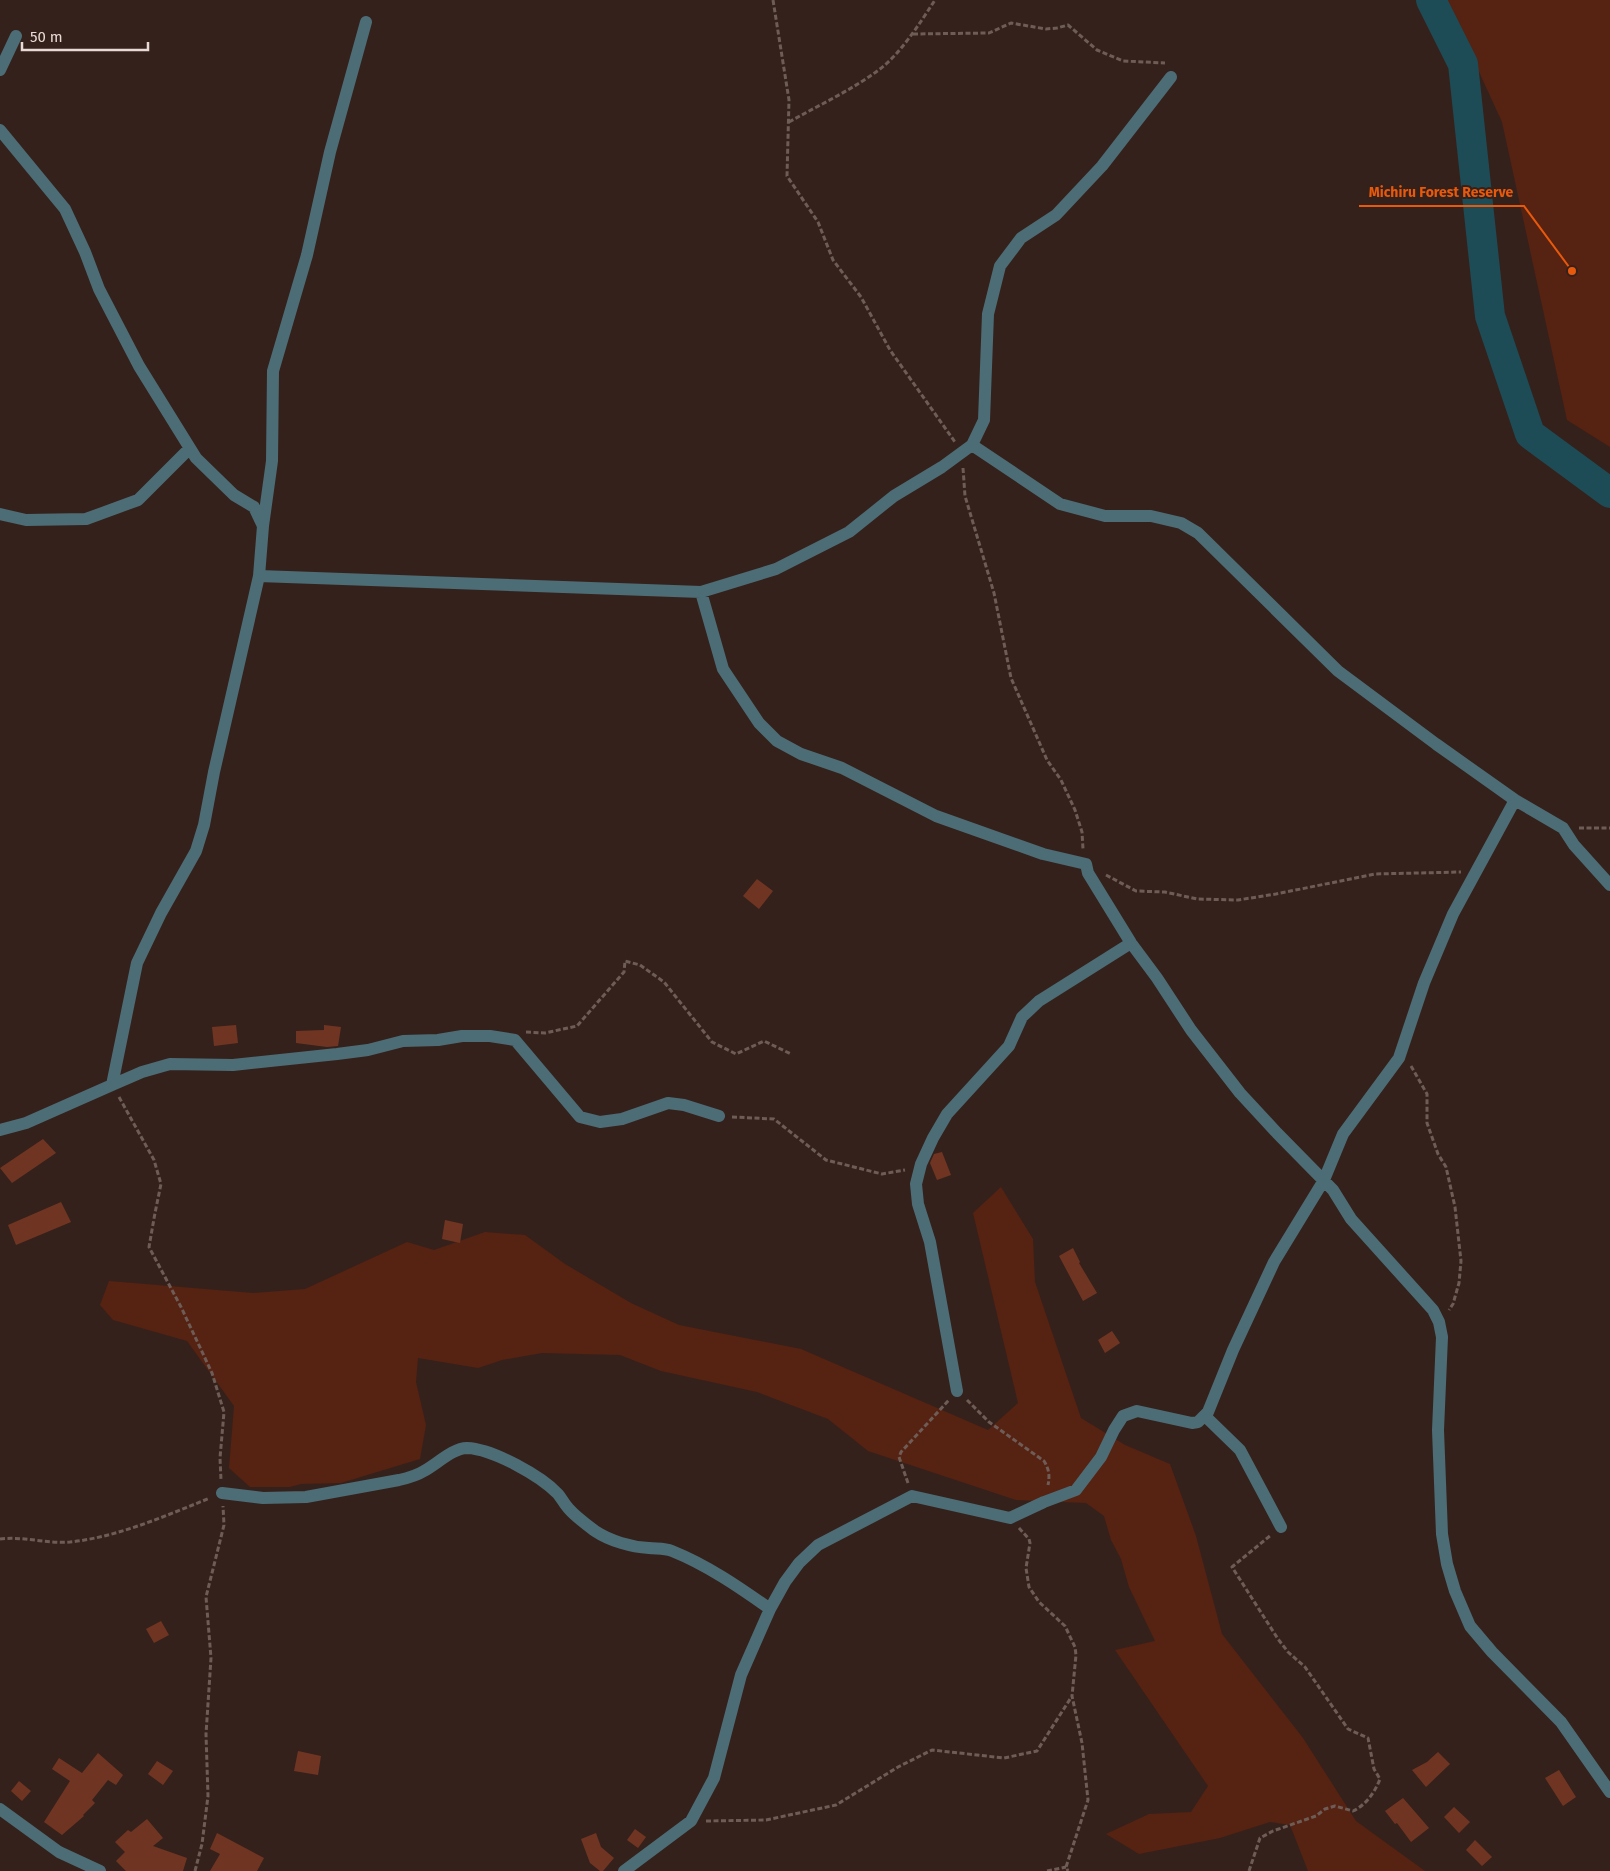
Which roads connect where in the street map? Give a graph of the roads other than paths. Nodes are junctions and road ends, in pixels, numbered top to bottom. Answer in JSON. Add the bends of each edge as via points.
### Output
{"nodes":[{"id":1,"x":366,"y":22,"type":"dead end"},
{"id":2,"x":16,"y":36,"type":"dead end"},
{"id":3,"x":0,"y":70,"type":"edge"},
{"id":4,"x":1171,"y":77,"type":"road end"},
{"id":5,"x":0,"y":130,"type":"edge"},
{"id":6,"x":190,"y":448,"type":"junction"},
{"id":7,"x":967,"y":448,"type":"junction"},
{"id":8,"x":0,"y":514,"type":"edge"},
{"id":9,"x":263,"y":526,"type":"junction"},
{"id":10,"x":259,"y":576,"type":"junction"},
{"id":11,"x":702,"y":592,"type":"junction"},
{"id":12,"x":1515,"y":800,"type":"junction"},
{"id":13,"x":1610,"y":885,"type":"edge"},
{"id":14,"x":1131,"y":943,"type":"junction"},
{"id":15,"x":112,"y":1086,"type":"junction"},
{"id":16,"x":719,"y":1116,"type":"road end"},
{"id":17,"x":0,"y":1130,"type":"edge"},
{"id":18,"x":1324,"y":1180,"type":"junction"},
{"id":19,"x":958,"y":1391,"type":"road end"},
{"id":20,"x":1205,"y":1416,"type":"junction"},
{"id":21,"x":222,"y":1493,"type":"road end"},
{"id":22,"x":1281,"y":1527,"type":"road end"},
{"id":23,"x":770,"y":1609,"type":"junction"},
{"id":24,"x":1610,"y":1792,"type":"edge"},
{"id":25,"x":0,"y":1809,"type":"edge"},
{"id":26,"x":100,"y":1871,"type":"edge"},
{"id":27,"x":624,"y":1871,"type":"edge"}],
"edges":[{"from":1,"to":9,"type":"street","via":[[330,152],[307,255],[273,372],[272,461]]},
{"from":2,"to":3,"type":"street"},
{"from":4,"to":7,"type":"street","via":[[1102,166],[1056,215],[1021,238],[1000,266],[988,314],[984,420]]},
{"from":5,"to":6,"type":"street","via":[[65,209],[99,289],[139,366]]},
{"from":6,"to":8,"type":"street","via":[[138,500],[86,519],[26,520]]},
{"from":6,"to":9,"type":"street","via":[[234,495],[254,507]]},
{"from":7,"to":11,"type":"street","via":[[894,496],[849,532],[776,569]]},
{"from":7,"to":12,"type":"street","via":[[1060,504],[1105,516],[1151,516],[1181,523],[1198,533],[1338,671]]},
{"from":9,"to":10,"type":"street"},
{"from":10,"to":11,"type":"street"},
{"from":10,"to":15,"type":"street","via":[[196,850],[137,963]]},
{"from":11,"to":14,"type":"street","via":[[723,669],[759,723],[777,741],[801,754],[842,768],[936,816],[1043,854],[1086,864],[1088,873]]},
{"from":12,"to":13,"type":"street","via":[[1563,828]]},
{"from":12,"to":18,"type":"street","via":[[1453,914],[1424,983],[1399,1058],[1343,1134]]},
{"from":14,"to":18,"type":"street","via":[[1191,1030],[1240,1093]]},
{"from":14,"to":19,"type":"street","via":[[1039,1001],[1022,1017],[1008,1046],[947,1114],[919,1170],[916,1184],[918,1204],[930,1242]]},
{"from":15,"to":16,"type":"street","via":[[170,1064],[233,1064],[368,1050],[402,1041],[490,1036],[515,1040],[580,1117],[600,1122],[622,1120],[668,1103]]},
{"from":15,"to":17,"type":"street","via":[[26,1123]]},
{"from":18,"to":20,"type":"street","via":[[1274,1262]]},
{"from":18,"to":24,"type":"street","via":[[1351,1219],[1433,1310],[1439,1322],[1442,1337],[1438,1430],[1442,1534],[1455,1591],[1470,1626],[1561,1722]]},
{"from":20,"to":22,"type":"street","via":[[1240,1450]]},
{"from":20,"to":23,"type":"street","via":[[1192,1423],[1137,1411],[1123,1416],[1101,1457],[1081,1485],[1068,1494],[1010,1518],[912,1496],[818,1545],[798,1564]]},
{"from":21,"to":23,"type":"street","via":[[263,1498],[306,1497],[399,1480],[419,1474],[455,1452],[473,1449],[497,1456],[541,1479],[569,1510],[595,1531],[626,1544],[662,1548],[697,1563]]},
{"from":23,"to":27,"type":"street","via":[[741,1675],[714,1778],[691,1821]]},
{"from":25,"to":26,"type":"street","via":[[59,1852]]}]}
